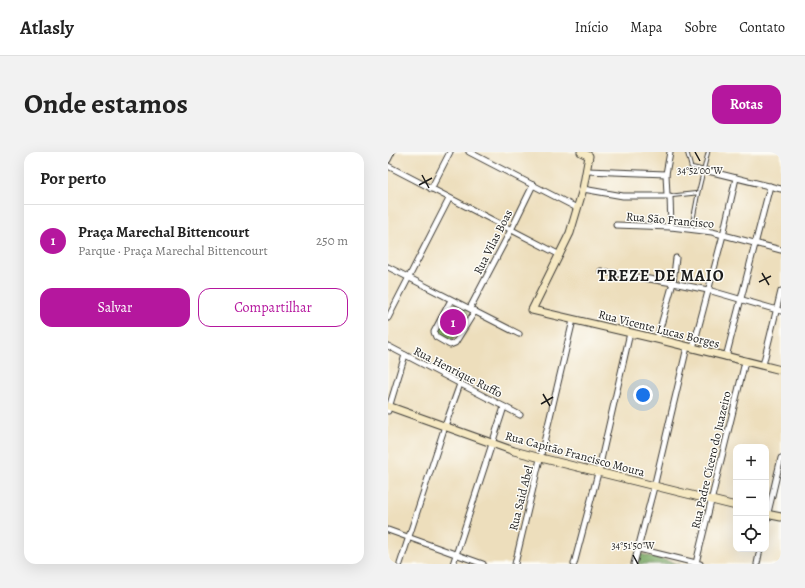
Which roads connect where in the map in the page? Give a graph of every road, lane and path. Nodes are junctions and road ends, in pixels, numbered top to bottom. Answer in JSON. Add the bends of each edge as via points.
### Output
{"nodes":[{"id":1,"x":392,"y":152,"type":"edge"},
{"id":2,"x":450,"y":152,"type":"edge"},
{"id":3,"x":469,"y":152,"type":"edge"},
{"id":4,"x":581,"y":152,"type":"edge"},
{"id":5,"x":670,"y":152,"type":"edge"},
{"id":6,"x":687,"y":152,"type":"edge"},
{"id":7,"x":708,"y":152,"type":"edge"},
{"id":8,"x":591,"y":154,"type":"edge"},
{"id":9,"x":388,"y":160,"type":"edge"},
{"id":10,"x":388,"y":166,"type":"edge"},
{"id":11,"x":704,"y":170,"type":"junction"},
{"id":12,"x":587,"y":171,"type":"junction"},
{"id":13,"x":666,"y":174,"type":"junction"},
{"id":14,"x":736,"y":178,"type":"junction"},
{"id":15,"x":533,"y":185,"type":"junction"},
{"id":16,"x":770,"y":186,"type":"junction"},
{"id":17,"x":431,"y":189,"type":"junction"},
{"id":18,"x":583,"y":189,"type":"junction"},
{"id":19,"x":781,"y":190,"type":"edge"},
{"id":20,"x":698,"y":194,"type":"junction"},
{"id":21,"x":668,"y":196,"type":"junction"},
{"id":22,"x":449,"y":199,"type":"junction"},
{"id":23,"x":577,"y":208,"type":"junction"},
{"id":24,"x":616,"y":225,"type":"dead end"},
{"id":25,"x":671,"y":227,"type":"junction"},
{"id":26,"x":511,"y":230,"type":"junction"},
{"id":27,"x":692,"y":230,"type":"junction"},
{"id":28,"x":723,"y":234,"type":"junction"},
{"id":29,"x":756,"y":243,"type":"junction"},
{"id":30,"x":781,"y":250,"type":"edge"},
{"id":31,"x":560,"y":255,"type":"junction"},
{"id":32,"x":676,"y":258,"type":"dead end"},
{"id":33,"x":388,"y":267,"type":"edge"},
{"id":34,"x":601,"y":271,"type":"dead end"},
{"id":35,"x":408,"y":277,"type":"junction"},
{"id":36,"x":673,"y":283,"type":"junction"},
{"id":37,"x":708,"y":290,"type":"junction"},
{"id":38,"x":781,"y":291,"type":"edge"},
{"id":39,"x":451,"y":300,"type":"junction"},
{"id":40,"x":740,"y":300,"type":"junction"},
{"id":41,"x":472,"y":309,"type":"junction"},
{"id":42,"x":779,"y":311,"type":"edge"},
{"id":43,"x":388,"y":318,"type":"edge"},
{"id":44,"x":573,"y":320,"type":"junction"},
{"id":45,"x":630,"y":333,"type":"junction"},
{"id":46,"x":519,"y":334,"type":"dead end"},
{"id":47,"x":657,"y":339,"type":"junction"},
{"id":48,"x":388,"y":346,"type":"edge"},
{"id":49,"x":690,"y":347,"type":"junction"},
{"id":50,"x":405,"y":355,"type":"junction"},
{"id":51,"x":726,"y":357,"type":"junction"},
{"id":52,"x":745,"y":362,"type":"junction"},
{"id":53,"x":763,"y":365,"type":"junction"},
{"id":54,"x":781,"y":370,"type":"edge"},
{"id":55,"x":460,"y":384,"type":"junction"},
{"id":56,"x":388,"y":407,"type":"edge"},
{"id":57,"x":504,"y":407,"type":"junction"},
{"id":58,"x":520,"y":415,"type":"dead end"},
{"id":59,"x":445,"y":426,"type":"junction"},
{"id":60,"x":493,"y":443,"type":"junction"},
{"id":61,"x":540,"y":458,"type":"junction"},
{"id":62,"x":781,"y":458,"type":"edge"},
{"id":63,"x":598,"y":473,"type":"junction"},
{"id":64,"x":779,"y":478,"type":"edge"},
{"id":65,"x":654,"y":487,"type":"junction"},
{"id":66,"x":712,"y":500,"type":"junction"},
{"id":67,"x":733,"y":505,"type":"edge"},
{"id":68,"x":769,"y":507,"type":"edge"},
{"id":69,"x":769,"y":516,"type":"edge"},
{"id":70,"x":781,"y":518,"type":"edge"},
{"id":71,"x":388,"y":530,"type":"edge"},
{"id":72,"x":409,"y":537,"type":"junction"},
{"id":73,"x":639,"y":549,"type":"junction"},
{"id":74,"x":759,"y":552,"type":"edge"},
{"id":75,"x":456,"y":555,"type":"junction"},
{"id":76,"x":400,"y":564,"type":"edge"},
{"id":77,"x":453,"y":564,"type":"edge"},
{"id":78,"x":483,"y":564,"type":"edge"},
{"id":79,"x":515,"y":564,"type":"edge"},
{"id":80,"x":574,"y":564,"type":"edge"},
{"id":81,"x":634,"y":564,"type":"edge"},
{"id":82,"x":698,"y":564,"type":"edge"},
{"id":83,"x":757,"y":564,"type":"edge"}],
"edges":[{"from":1,"to":9,"type":"street"},
{"from":2,"to":17,"type":"street"},
{"from":3,"to":15,"type":"street"},
{"from":4,"to":8,"type":"main road"},
{"from":5,"to":13,"type":"street"},
{"from":6,"to":11,"type":"lane","via":[[691,167]]},
{"from":7,"to":11,"type":"lane"},
{"from":8,"to":12,"type":"main road"},
{"from":10,"to":17,"type":"street"},
{"from":11,"to":14,"type":"street"},
{"from":11,"to":20,"type":"lane"},
{"from":12,"to":13,"type":"street"},
{"from":12,"to":18,"type":"main road"},
{"from":13,"to":21,"type":"street"},
{"from":14,"to":16,"type":"street"},
{"from":14,"to":28,"type":"street"},
{"from":15,"to":23,"type":"street"},
{"from":15,"to":26,"type":"street","name":"Rua Vilas Boas"},
{"from":16,"to":19,"type":"street"},
{"from":16,"to":29,"type":"street"},
{"from":17,"to":22,"type":"street"},
{"from":18,"to":21,"type":"street","via":[[628,196]]},
{"from":18,"to":23,"type":"main road"},
{"from":20,"to":21,"type":"lane"},
{"from":20,"to":27,"type":"lane"},
{"from":21,"to":25,"type":"street"},
{"from":22,"to":26,"type":"street"},
{"from":22,"to":35,"type":"street"},
{"from":23,"to":31,"type":"main road"},
{"from":24,"to":25,"type":"street","name":"Rua São Francisco"},
{"from":25,"to":27,"type":"street","name":"Rua São Francisco"},
{"from":26,"to":31,"type":"street"},
{"from":26,"to":41,"type":"street","name":"Rua Vilas Boas"},
{"from":27,"to":28,"type":"street","name":"Rua São Francisco"},
{"from":28,"to":29,"type":"street","name":"Rua São Francisco"},
{"from":28,"to":37,"type":"street"},
{"from":29,"to":30,"type":"street","name":"Rua São Francisco"},
{"from":29,"to":40,"type":"street"},
{"from":31,"to":44,"type":"main road","name":"Rua Vicente Lucas Borges","via":[[532,310]]},
{"from":32,"to":36,"type":"street"},
{"from":33,"to":35,"type":"street"},
{"from":34,"to":36,"type":"street"},
{"from":35,"to":39,"type":"street"},
{"from":35,"to":43,"type":"street"},
{"from":36,"to":37,"type":"street"},
{"from":36,"to":47,"type":"street"},
{"from":37,"to":40,"type":"street"},
{"from":37,"to":49,"type":"street"},
{"from":38,"to":42,"type":"street"},
{"from":39,"to":41,"type":"street"},
{"from":39,"to":41,"type":"street","name":"Rua Vilas Boas","via":[[434,332],[436,337],[450,345],[457,340]]},
{"from":40,"to":42,"type":"street"},
{"from":40,"to":51,"type":"street"},
{"from":41,"to":46,"type":"street"},
{"from":42,"to":53,"type":"street"},
{"from":44,"to":45,"type":"main road","name":"Rua Vicente Lucas Borges"},
{"from":44,"to":61,"type":"street","name":"Rua Said Abel"},
{"from":45,"to":47,"type":"main road","name":"Rua Vicente Lucas Borges"},
{"from":45,"to":63,"type":"street"},
{"from":47,"to":49,"type":"main road","name":"Rua Vicente Lucas Borges"},
{"from":48,"to":50,"type":"street","name":"Rua Henrique Ruffo"},
{"from":49,"to":51,"type":"main road","name":"Rua Vicente Lucas Borges"},
{"from":49,"to":65,"type":"street"},
{"from":50,"to":55,"type":"street","name":"Rua Henrique Ruffo"},
{"from":50,"to":56,"type":"street"},
{"from":51,"to":52,"type":"main road","name":"Rua Vicente Lucas Borges"},
{"from":52,"to":53,"type":"main road","name":"Rua Vicente Lucas Borges"},
{"from":52,"to":66,"type":"street","name":"Rua Padre Cícero do Juazeiro"},
{"from":53,"to":54,"type":"main road","name":"Rua Vicente Lucas Borges"},
{"from":55,"to":57,"type":"street","name":"Rua Henrique Ruffo"},
{"from":55,"to":59,"type":"street"},
{"from":56,"to":59,"type":"main road","name":"Rua Capitão Francisco Moura"},
{"from":57,"to":58,"type":"street","name":"Rua Henrique Ruffo"},
{"from":57,"to":60,"type":"street"},
{"from":59,"to":60,"type":"main road","name":"Rua Capitão Francisco Moura"},
{"from":59,"to":72,"type":"street"},
{"from":60,"to":61,"type":"main road","name":"Rua Capitão Francisco Moura"},
{"from":60,"to":75,"type":"street"},
{"from":61,"to":63,"type":"main road","name":"Rua Capitão Francisco Moura"},
{"from":61,"to":79,"type":"street","name":"Rua Said Abel"},
{"from":62,"to":64,"type":"street"},
{"from":63,"to":65,"type":"main road","name":"Rua Capitão Francisco Moura"},
{"from":63,"to":80,"type":"street"},
{"from":64,"to":68,"type":"street"},
{"from":65,"to":66,"type":"main road","name":"Rua Capitão Francisco Moura"},
{"from":65,"to":73,"type":"street"},
{"from":66,"to":67,"type":"main road","name":"Rua Capitão Francisco Moura"},
{"from":66,"to":82,"type":"street","name":"Rua Padre Cícero do Juazeiro"},
{"from":69,"to":70,"type":"main road"},
{"from":71,"to":72,"type":"street"},
{"from":72,"to":75,"type":"street"},
{"from":72,"to":76,"type":"street"},
{"from":73,"to":81,"type":"street"},
{"from":73,"to":82,"type":"street"},
{"from":74,"to":83,"type":"street"},
{"from":75,"to":77,"type":"street"},
{"from":75,"to":78,"type":"street"}]}
